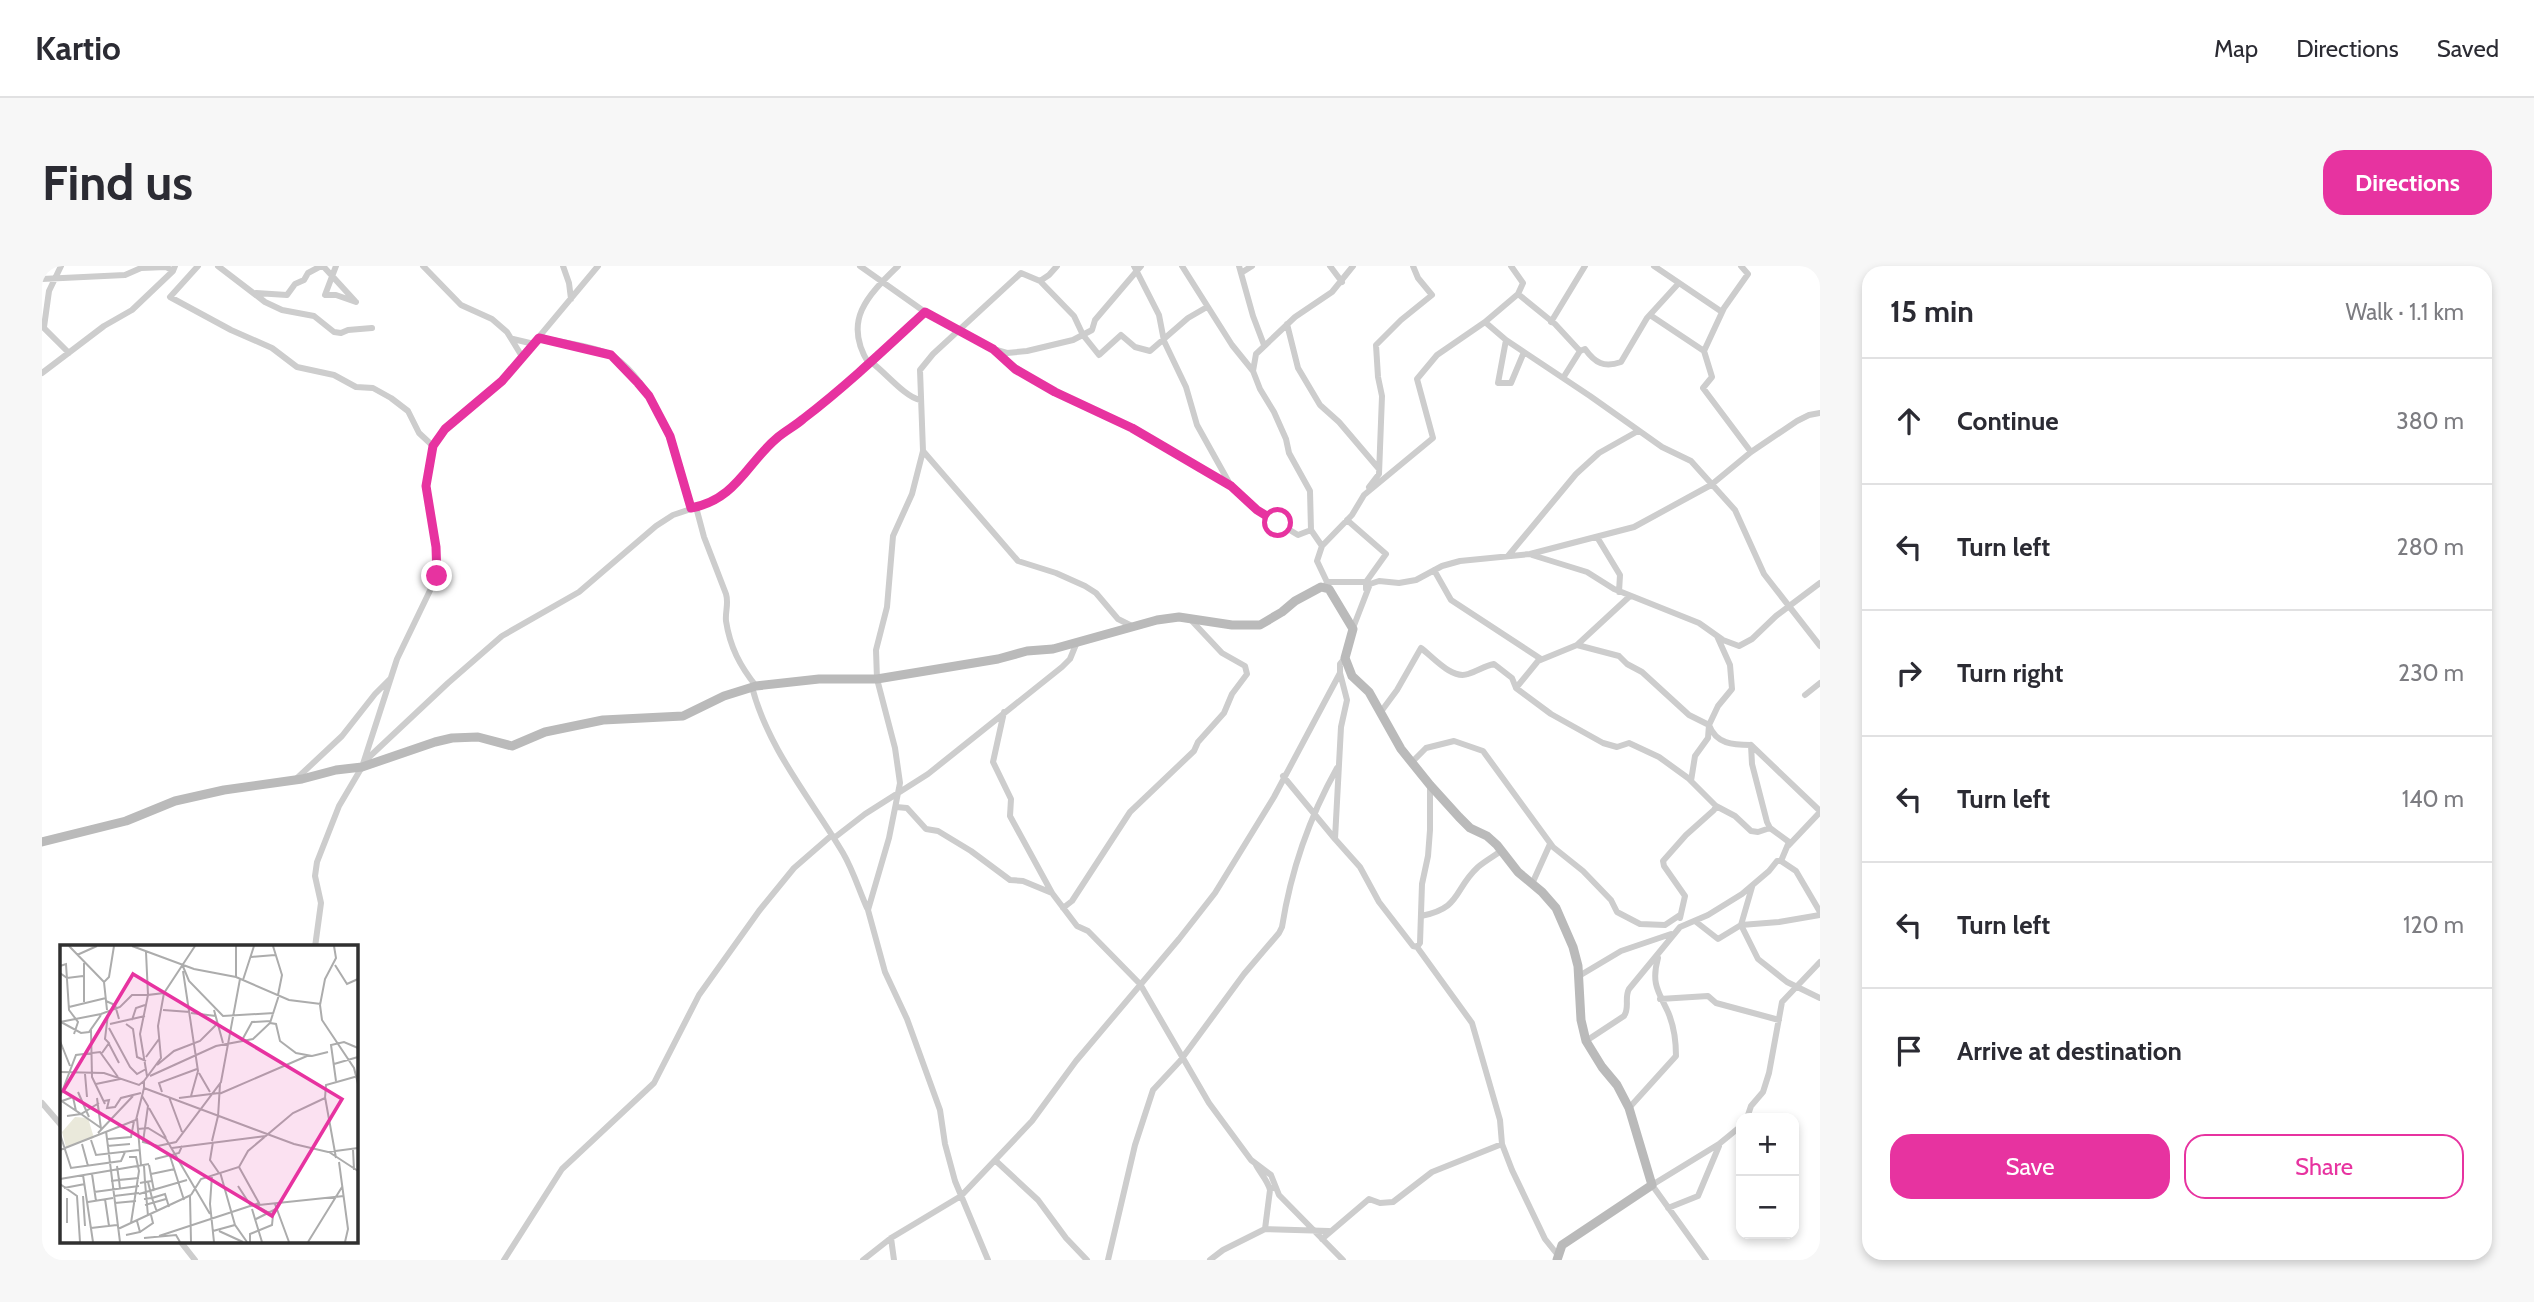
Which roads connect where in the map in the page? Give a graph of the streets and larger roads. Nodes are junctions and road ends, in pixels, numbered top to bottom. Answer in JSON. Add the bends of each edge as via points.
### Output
{"nodes":[{"id":1,"x":61,"y":266,"type":"edge"},
{"id":2,"x":198,"y":266,"type":"edge"},
{"id":3,"x":218,"y":266,"type":"edge"},
{"id":4,"x":322,"y":266,"type":"edge"},
{"id":5,"x":336,"y":266,"type":"edge"},
{"id":6,"x":423,"y":266,"type":"edge"},
{"id":7,"x":563,"y":266,"type":"edge"},
{"id":8,"x":598,"y":266,"type":"edge"},
{"id":9,"x":860,"y":266,"type":"edge"},
{"id":10,"x":898,"y":266,"type":"edge"},
{"id":11,"x":1057,"y":266,"type":"edge"},
{"id":12,"x":1182,"y":266,"type":"edge"},
{"id":13,"x":1252,"y":266,"type":"edge"},
{"id":14,"x":1330,"y":266,"type":"edge"},
{"id":15,"x":1353,"y":266,"type":"edge"},
{"id":16,"x":1413,"y":266,"type":"edge"},
{"id":17,"x":1511,"y":266,"type":"edge"},
{"id":18,"x":1585,"y":266,"type":"edge"},
{"id":19,"x":1654,"y":266,"type":"edge"},
{"id":20,"x":1741,"y":266,"type":"edge"},
{"id":21,"x":174,"y":268,"type":"edge"},
{"id":22,"x":1137,"y":268,"type":"edge"},
{"id":23,"x":1240,"y":269,"type":"edge"},
{"id":24,"x":333,"y":276,"type":"junction"},
{"id":25,"x":42,"y":279,"type":"edge"},
{"id":26,"x":54,"y":279,"type":"junction"},
{"id":27,"x":1040,"y":281,"type":"junction"},
{"id":28,"x":882,"y":282,"type":"junction"},
{"id":29,"x":1342,"y":282,"type":"junction"},
{"id":30,"x":1678,"y":284,"type":"junction"},
{"id":31,"x":254,"y":293,"type":"junction"},
{"id":32,"x":1518,"y":294,"type":"junction"},
{"id":33,"x":571,"y":299,"type":"junction"},
{"id":34,"x":1208,"y":307,"type":"junction"},
{"id":35,"x":925,"y":312,"type":"junction"},
{"id":36,"x":1722,"y":312,"type":"junction"},
{"id":37,"x":1650,"y":314,"type":"junction"},
{"id":38,"x":1485,"y":322,"type":"junction"},
{"id":39,"x":1551,"y":322,"type":"junction"},
{"id":40,"x":1287,"y":324,"type":"junction"},
{"id":41,"x":43,"y":327,"type":"edge"},
{"id":42,"x":372,"y":328,"type":"dead end"},
{"id":43,"x":959,"y":329,"type":"junction"},
{"id":44,"x":1083,"y":335,"type":"junction"},
{"id":45,"x":513,"y":339,"type":"junction"},
{"id":46,"x":1506,"y":340,"type":"junction"},
{"id":47,"x":536,"y":341,"type":"junction"},
{"id":48,"x":1164,"y":341,"type":"junction"},
{"id":49,"x":1264,"y":345,"type":"junction"},
{"id":50,"x":993,"y":349,"type":"junction"},
{"id":51,"x":1580,"y":351,"type":"junction"},
{"id":52,"x":1704,"y":351,"type":"junction"},
{"id":53,"x":1524,"y":352,"type":"junction"},
{"id":54,"x":69,"y":353,"type":"junction"},
{"id":55,"x":523,"y":358,"type":"junction"},
{"id":56,"x":870,"y":363,"type":"junction"},
{"id":57,"x":1254,"y":371,"type":"junction"},
{"id":58,"x":42,"y":373,"type":"edge"},
{"id":59,"x":1563,"y":378,"type":"junction"},
{"id":60,"x":920,"y":400,"type":"junction"},
{"id":61,"x":1820,"y":413,"type":"edge"},
{"id":62,"x":1638,"y":431,"type":"junction"},
{"id":63,"x":433,"y":446,"type":"junction"},
{"id":64,"x":923,"y":451,"type":"junction"},
{"id":65,"x":1751,"y":452,"type":"junction"},
{"id":66,"x":1379,"y":469,"type":"junction"},
{"id":67,"x":1711,"y":485,"type":"junction"},
{"id":68,"x":1231,"y":486,"type":"junction"},
{"id":69,"x":1364,"y":495,"type":"junction"},
{"id":70,"x":694,"y":508,"type":"junction"},
{"id":71,"x":1347,"y":520,"type":"junction"},
{"id":72,"x":1311,"y":530,"type":"junction"},
{"id":73,"x":1597,"y":537,"type":"junction"},
{"id":74,"x":1322,"y":546,"type":"junction"},
{"id":75,"x":1530,"y":554,"type":"junction"},
{"id":76,"x":1508,"y":556,"type":"junction"},
{"id":77,"x":1434,"y":570,"type":"junction"},
{"id":78,"x":1366,"y":582,"type":"junction"},
{"id":79,"x":1820,"y":583,"type":"edge"},
{"id":80,"x":1326,"y":584,"type":"junction"},
{"id":81,"x":1366,"y":592,"type":"junction"},
{"id":82,"x":1619,"y":592,"type":"junction"},
{"id":83,"x":1630,"y":596,"type":"junction"},
{"id":84,"x":1789,"y":608,"type":"junction"},
{"id":85,"x":1190,"y":618,"type":"junction"},
{"id":86,"x":1134,"y":627,"type":"junction"},
{"id":87,"x":1353,"y":629,"type":"junction"},
{"id":88,"x":1717,"y":636,"type":"junction"},
{"id":89,"x":1077,"y":642,"type":"junction"},
{"id":90,"x":1577,"y":645,"type":"junction"},
{"id":91,"x":1820,"y":646,"type":"edge"},
{"id":92,"x":1345,"y":658,"type":"junction"},
{"id":93,"x":1542,"y":659,"type":"junction"},
{"id":94,"x":1339,"y":673,"type":"junction"},
{"id":95,"x":391,"y":678,"type":"junction"},
{"id":96,"x":877,"y":679,"type":"junction"},
{"id":97,"x":1820,"y":683,"type":"edge"},
{"id":98,"x":754,"y":687,"type":"junction"},
{"id":99,"x":1516,"y":688,"type":"junction"},
{"id":100,"x":1805,"y":695,"type":"dead end"},
{"id":101,"x":1004,"y":712,"type":"junction"},
{"id":102,"x":1380,"y":713,"type":"junction"},
{"id":103,"x":1709,"y":724,"type":"junction"},
{"id":104,"x":1751,"y":744,"type":"junction"},
{"id":105,"x":1412,"y":762,"type":"junction"},
{"id":106,"x":363,"y":765,"type":"junction"},
{"id":107,"x":1338,"y":766,"type":"junction"},
{"id":108,"x":1283,"y":776,"type":"junction"},
{"id":109,"x":295,"y":780,"type":"junction"},
{"id":110,"x":1691,"y":781,"type":"junction"},
{"id":111,"x":1430,"y":785,"type":"junction"},
{"id":112,"x":898,"y":794,"type":"junction"},
{"id":113,"x":1716,"y":806,"type":"junction"},
{"id":114,"x":896,"y":807,"type":"junction"},
{"id":115,"x":1820,"y":811,"type":"edge"},
{"id":116,"x":1313,"y":815,"type":"junction"},
{"id":117,"x":1770,"y":828,"type":"junction"},
{"id":118,"x":833,"y":837,"type":"junction"},
{"id":119,"x":1335,"y":839,"type":"junction"},
{"id":120,"x":42,"y":842,"type":"edge"},
{"id":121,"x":1550,"y":844,"type":"junction"},
{"id":122,"x":1788,"y":847,"type":"junction"},
{"id":123,"x":1501,"y":851,"type":"junction"},
{"id":124,"x":1781,"y":861,"type":"junction"},
{"id":125,"x":1532,"y":884,"type":"junction"},
{"id":126,"x":1752,"y":886,"type":"junction"},
{"id":127,"x":1052,"y":893,"type":"junction"},
{"id":128,"x":1063,"y":908,"type":"junction"},
{"id":129,"x":867,"y":910,"type":"junction"},
{"id":130,"x":1820,"y":914,"type":"edge"},
{"id":131,"x":1680,"y":915,"type":"junction"},
{"id":132,"x":1421,"y":916,"type":"junction"},
{"id":133,"x":1695,"y":921,"type":"junction"},
{"id":134,"x":1741,"y":925,"type":"junction"},
{"id":135,"x":1680,"y":927,"type":"junction"},
{"id":136,"x":1673,"y":934,"type":"junction"},
{"id":137,"x":315,"y":945,"type":"edge"},
{"id":138,"x":1418,"y":947,"type":"junction"},
{"id":139,"x":1658,"y":956,"type":"junction"},
{"id":140,"x":1820,"y":962,"type":"edge"},
{"id":141,"x":1579,"y":976,"type":"junction"},
{"id":142,"x":1140,"y":984,"type":"junction"},
{"id":143,"x":1798,"y":987,"type":"junction"},
{"id":144,"x":1820,"y":998,"type":"edge"},
{"id":145,"x":1660,"y":999,"type":"junction"},
{"id":146,"x":1779,"y":1020,"type":"junction"},
{"id":147,"x":1586,"y":1041,"type":"junction"},
{"id":148,"x":1183,"y":1057,"type":"junction"},
{"id":149,"x":42,"y":1103,"type":"edge"},
{"id":150,"x":1629,"y":1108,"type":"junction"},
{"id":151,"x":1749,"y":1113,"type":"edge"},
{"id":152,"x":60,"y":1124,"type":"edge"},
{"id":153,"x":1736,"y":1130,"type":"edge"},
{"id":154,"x":1502,"y":1144,"type":"junction"},
{"id":155,"x":1719,"y":1144,"type":"junction"},
{"id":156,"x":996,"y":1161,"type":"junction"},
{"id":157,"x":1652,"y":1185,"type":"junction"},
{"id":158,"x":1272,"y":1188,"type":"junction"},
{"id":159,"x":961,"y":1196,"type":"junction"},
{"id":160,"x":1668,"y":1208,"type":"junction"},
{"id":161,"x":1265,"y":1229,"type":"junction"},
{"id":162,"x":1313,"y":1230,"type":"junction"},
{"id":163,"x":1329,"y":1231,"type":"junction"},
{"id":164,"x":891,"y":1238,"type":"junction"},
{"id":165,"x":1322,"y":1239,"type":"junction"},
{"id":166,"x":181,"y":1242,"type":"edge"},
{"id":167,"x":1557,"y":1257,"type":"edge"},
{"id":168,"x":195,"y":1260,"type":"edge"},
{"id":169,"x":503,"y":1260,"type":"edge"},
{"id":170,"x":863,"y":1260,"type":"edge"},
{"id":171,"x":894,"y":1260,"type":"edge"},
{"id":172,"x":988,"y":1260,"type":"edge"},
{"id":173,"x":1087,"y":1260,"type":"edge"},
{"id":174,"x":1108,"y":1260,"type":"edge"},
{"id":175,"x":1210,"y":1260,"type":"edge"},
{"id":176,"x":1343,"y":1260,"type":"edge"},
{"id":177,"x":1706,"y":1260,"type":"edge"}],
"edges":[{"from":1,"to":26,"type":"street"},
{"from":2,"to":63,"type":"street","via":[[170,297],[272,348],[297,367],[334,375],[391,398],[408,411],[419,433]]},
{"from":3,"to":31,"type":"street"},
{"from":4,"to":24,"type":"street"},
{"from":4,"to":31,"type":"street","via":[[308,273],[287,295]]},
{"from":5,"to":24,"type":"street"},
{"from":6,"to":45,"type":"street","via":[[461,305],[492,319]]},
{"from":7,"to":33,"type":"street"},
{"from":8,"to":33,"type":"street"},
{"from":9,"to":28,"type":"street"},
{"from":10,"to":28,"type":"street"},
{"from":11,"to":27,"type":"street"},
{"from":12,"to":34,"type":"street"},
{"from":13,"to":23,"type":"street"},
{"from":14,"to":29,"type":"street"},
{"from":15,"to":29,"type":"street"},
{"from":16,"to":66,"type":"street","via":[[1432,295],[1376,345],[1382,396]]},
{"from":17,"to":32,"type":"street","via":[[1524,283]]},
{"from":18,"to":39,"type":"street"},
{"from":19,"to":30,"type":"street"},
{"from":20,"to":36,"type":"street","via":[[1748,274]]},
{"from":21,"to":26,"type":"street"},
{"from":21,"to":54,"type":"street","via":[[132,310]]},
{"from":22,"to":44,"type":"street"},
{"from":22,"to":48,"type":"street","via":[[1159,315]]},
{"from":23,"to":49,"type":"street"},
{"from":24,"to":24,"type":"street","via":[[325,295],[356,302]]},
{"from":25,"to":26,"type":"street"},
{"from":26,"to":41,"type":"street"},
{"from":27,"to":43,"type":"street","via":[[1021,273]]},
{"from":27,"to":44,"type":"street","via":[[1074,316]]},
{"from":28,"to":35,"type":"street"},
{"from":28,"to":56,"type":"street","via":[[863,307],[856,330]]},
{"from":29,"to":40,"type":"street"},
{"from":30,"to":36,"type":"street"},
{"from":30,"to":37,"type":"street"},
{"from":31,"to":42,"type":"street","via":[[282,310],[314,316],[334,332]]},
{"from":32,"to":38,"type":"street"},
{"from":32,"to":39,"type":"street"},
{"from":33,"to":47,"type":"street"},
{"from":34,"to":48,"type":"street","via":[[1188,318]]},
{"from":34,"to":57,"type":"street"},
{"from":35,"to":43,"type":"street"},
{"from":35,"to":56,"type":"street"},
{"from":36,"to":52,"type":"street"},
{"from":37,"to":51,"type":"street","via":[[1621,362],[1601,365],[1585,349]]},
{"from":37,"to":52,"type":"street"},
{"from":38,"to":46,"type":"street"},
{"from":38,"to":69,"type":"street","via":[[1437,355],[1417,379],[1433,438]]},
{"from":39,"to":51,"type":"street"},
{"from":40,"to":49,"type":"street"},
{"from":40,"to":66,"type":"street","via":[[1298,368],[1320,405]]},
{"from":41,"to":54,"type":"street"},
{"from":43,"to":50,"type":"street"},
{"from":43,"to":60,"type":"street","via":[[920,370]]},
{"from":44,"to":48,"type":"street","via":[[1099,355],[1121,335],[1135,347],[1150,351]]},
{"from":44,"to":50,"type":"street","via":[[1027,351]]},
{"from":45,"to":47,"type":"street"},
{"from":45,"to":55,"type":"street"},
{"from":46,"to":53,"type":"street"},
{"from":46,"to":53,"type":"street","via":[[1498,383],[1511,383]]},
{"from":47,"to":55,"type":"street"},
{"from":47,"to":70,"type":"street","via":[[611,355],[638,383],[670,436]]},
{"from":48,"to":68,"type":"street","via":[[1186,387],[1197,425]]},
{"from":49,"to":57,"type":"street","via":[[1256,354]]},
{"from":50,"to":68,"type":"street","via":[[1015,369],[1132,428]]},
{"from":51,"to":59,"type":"street"},
{"from":52,"to":65,"type":"street","via":[[1712,377],[1703,388]]},
{"from":53,"to":59,"type":"street"},
{"from":54,"to":58,"type":"street"},
{"from":55,"to":63,"type":"street","via":[[483,400],[445,429]]},
{"from":56,"to":60,"type":"street"},
{"from":56,"to":70,"type":"street","via":[[768,445],[746,475],[715,501]]},
{"from":57,"to":72,"type":"street","via":[[1310,491]]},
{"from":59,"to":62,"type":"street"},
{"from":60,"to":64,"type":"street"},
{"from":61,"to":65,"type":"street","via":[[1797,421]]},
{"from":62,"to":67,"type":"street","via":[[1691,461]]},
{"from":62,"to":76,"type":"street","via":[[1599,453],[1576,474]]},
{"from":63,"to":95,"type":"street","via":[[426,486],[437,576]]},
{"from":64,"to":86,"type":"street","via":[[1018,561],[1084,586],[1118,619]]},
{"from":64,"to":96,"type":"street","via":[[912,494],[893,537],[887,607],[876,650]]},
{"from":65,"to":67,"type":"street"},
{"from":66,"to":69,"type":"street"},
{"from":67,"to":73,"type":"street","via":[[1634,527]]},
{"from":67,"to":84,"type":"street","via":[[1735,510],[1757,562]]},
{"from":68,"to":72,"type":"street","via":[[1257,510],[1298,534]]},
{"from":69,"to":71,"type":"street"},
{"from":70,"to":98,"type":"street","via":[[728,601],[726,621],[735,657]]},
{"from":70,"to":106,"type":"street","via":[[656,526],[579,592],[492,644]]},
{"from":71,"to":74,"type":"street"},
{"from":71,"to":78,"type":"street","via":[[1386,554]]},
{"from":72,"to":74,"type":"street"},
{"from":73,"to":75,"type":"street"},
{"from":73,"to":82,"type":"street","via":[[1620,575]]},
{"from":74,"to":80,"type":"street","via":[[1317,561]]},
{"from":75,"to":76,"type":"street"},
{"from":75,"to":82,"type":"street","via":[[1587,572]]},
{"from":76,"to":77,"type":"street","via":[[1460,561]]},
{"from":77,"to":81,"type":"street","via":[[1399,583],[1379,581],[1370,584]]},
{"from":77,"to":93,"type":"street","via":[[1451,600]]},
{"from":78,"to":80,"type":"street"},
{"from":78,"to":81,"type":"street"},
{"from":79,"to":84,"type":"street"},
{"from":80,"to":85,"type":"street","via":[[1260,625]]},
{"from":80,"to":87,"type":"street"},
{"from":81,"to":87,"type":"street"},
{"from":82,"to":83,"type":"street"},
{"from":83,"to":88,"type":"street","via":[[1699,623]]},
{"from":83,"to":90,"type":"street"},
{"from":84,"to":88,"type":"street","via":[[1744,645]]},
{"from":84,"to":91,"type":"street"},
{"from":85,"to":86,"type":"street"},
{"from":85,"to":128,"type":"street","via":[[1222,653],[1245,666],[1247,674],[1194,751],[1130,812]]},
{"from":86,"to":89,"type":"street"},
{"from":87,"to":92,"type":"street"},
{"from":88,"to":103,"type":"street","via":[[1730,665],[1732,689]]},
{"from":89,"to":96,"type":"street"},
{"from":89,"to":101,"type":"street","via":[[1070,659]]},
{"from":90,"to":93,"type":"street"},
{"from":90,"to":103,"type":"street","via":[[1619,656],[1689,715]]},
{"from":92,"to":94,"type":"street"},
{"from":92,"to":102,"type":"street","via":[[1352,676],[1369,692]]},
{"from":93,"to":99,"type":"street"},
{"from":94,"to":107,"type":"street","via":[[1347,700]]},
{"from":94,"to":108,"type":"street"},
{"from":95,"to":106,"type":"street"},
{"from":95,"to":109,"type":"street","via":[[342,736]]},
{"from":96,"to":98,"type":"street","via":[[819,679]]},
{"from":96,"to":112,"type":"street","via":[[899,765]]},
{"from":97,"to":100,"type":"street"},
{"from":98,"to":106,"type":"street","via":[[683,716],[603,720],[545,732],[512,746],[478,737],[452,738]]},
{"from":98,"to":118,"type":"street","via":[[764,723]]},
{"from":99,"to":102,"type":"street","via":[[1512,678],[1494,664],[1466,675],[1452,674],[1421,648]]},
{"from":99,"to":110,"type":"street","via":[[1602,743],[1637,746]]},
{"from":101,"to":112,"type":"street"},
{"from":101,"to":127,"type":"street","via":[[993,762],[1011,799],[1010,816]]},
{"from":102,"to":105,"type":"street"},
{"from":103,"to":104,"type":"street","via":[[1712,734],[1725,742]]},
{"from":103,"to":110,"type":"street","via":[[1707,738],[1695,756]]},
{"from":104,"to":115,"type":"street"},
{"from":104,"to":117,"type":"street"},
{"from":105,"to":111,"type":"street"},
{"from":105,"to":121,"type":"street","via":[[1426,748],[1454,741],[1483,751]]},
{"from":106,"to":109,"type":"street"},
{"from":106,"to":137,"type":"street","via":[[339,806],[317,862],[321,904]]},
{"from":107,"to":116,"type":"street"},
{"from":107,"to":119,"type":"street"},
{"from":108,"to":116,"type":"street"},
{"from":108,"to":142,"type":"street","via":[[1216,893]]},
{"from":109,"to":120,"type":"street","via":[[175,801],[125,821]]},
{"from":110,"to":113,"type":"street"},
{"from":111,"to":123,"type":"street","via":[[1470,828],[1487,836]]},
{"from":111,"to":132,"type":"street"},
{"from":112,"to":114,"type":"street"},
{"from":112,"to":118,"type":"street"},
{"from":113,"to":117,"type":"street","via":[[1751,831]]},
{"from":113,"to":131,"type":"street","via":[[1663,861],[1685,895]]},
{"from":114,"to":127,"type":"street","via":[[907,808],[926,829],[971,851],[1010,880]]},
{"from":114,"to":129,"type":"street"},
{"from":115,"to":122,"type":"street"},
{"from":116,"to":119,"type":"street"},
{"from":116,"to":148,"type":"street","via":[[1290,882],[1282,927]]},
{"from":117,"to":122,"type":"street"},
{"from":118,"to":129,"type":"street"},
{"from":118,"to":169,"type":"street","via":[[794,868],[759,911],[699,995],[654,1083],[562,1169]]},
{"from":119,"to":138,"type":"street","via":[[1360,867],[1413,947]]},
{"from":121,"to":125,"type":"street"},
{"from":121,"to":131,"type":"street","via":[[1602,890],[1617,912],[1640,924],[1665,925]]},
{"from":122,"to":124,"type":"street"},
{"from":123,"to":125,"type":"street"},
{"from":123,"to":132,"type":"street","via":[[1478,868],[1452,904]]},
{"from":124,"to":126,"type":"street"},
{"from":124,"to":130,"type":"street","via":[[1796,871]]},
{"from":125,"to":141,"type":"street","via":[[1556,908],[1573,947]]},
{"from":126,"to":133,"type":"street"},
{"from":126,"to":134,"type":"street"},
{"from":127,"to":128,"type":"street"},
{"from":128,"to":142,"type":"street"},
{"from":129,"to":159,"type":"street","via":[[885,972],[912,1030],[940,1110]]},
{"from":130,"to":134,"type":"street"},
{"from":131,"to":135,"type":"street"},
{"from":132,"to":138,"type":"street"},
{"from":133,"to":134,"type":"street","via":[[1718,939]]},
{"from":133,"to":135,"type":"street"},
{"from":134,"to":143,"type":"street","via":[[1758,959]]},
{"from":135,"to":136,"type":"street"},
{"from":136,"to":139,"type":"street"},
{"from":136,"to":141,"type":"street","via":[[1621,951]]},
{"from":138,"to":154,"type":"street","via":[[1472,1023],[1500,1120]]},
{"from":139,"to":145,"type":"street","via":[[1654,976]]},
{"from":139,"to":147,"type":"street","via":[[1629,989],[1624,1016]]},
{"from":140,"to":143,"type":"street"},
{"from":141,"to":147,"type":"street"},
{"from":142,"to":148,"type":"street"},
{"from":142,"to":156,"type":"street"},
{"from":143,"to":144,"type":"street"},
{"from":143,"to":146,"type":"street","via":[[1782,1002]]},
{"from":145,"to":146,"type":"street","via":[[1708,996],[1716,1003]]},
{"from":145,"to":150,"type":"street","via":[[1672,1025],[1676,1056]]},
{"from":146,"to":151,"type":"street","via":[[1763,1092]]},
{"from":147,"to":150,"type":"street"},
{"from":148,"to":158,"type":"street","via":[[1209,1103],[1255,1163],[1270,1175]]},
{"from":148,"to":174,"type":"street","via":[[1150,1096]]},
{"from":149,"to":152,"type":"street"},
{"from":150,"to":157,"type":"street"},
{"from":153,"to":155,"type":"street"},
{"from":154,"to":163,"type":"street","via":[[1432,1172],[1393,1202],[1369,1199]]},
{"from":154,"to":167,"type":"street"},
{"from":155,"to":157,"type":"street"},
{"from":155,"to":160,"type":"street","via":[[1698,1196]]},
{"from":156,"to":159,"type":"street"},
{"from":156,"to":173,"type":"street","via":[[1038,1200]]},
{"from":157,"to":160,"type":"street"},
{"from":157,"to":167,"type":"street","via":[[1562,1245]]},
{"from":158,"to":161,"type":"street"},
{"from":158,"to":162,"type":"street"},
{"from":159,"to":164,"type":"street"},
{"from":159,"to":172,"type":"street"},
{"from":160,"to":177,"type":"street"},
{"from":161,"to":162,"type":"street"},
{"from":161,"to":175,"type":"street"},
{"from":162,"to":163,"type":"street"},
{"from":162,"to":165,"type":"street"},
{"from":163,"to":165,"type":"street"},
{"from":164,"to":170,"type":"street"},
{"from":164,"to":171,"type":"street"},
{"from":165,"to":176,"type":"street"},
{"from":166,"to":168,"type":"street"}]}
